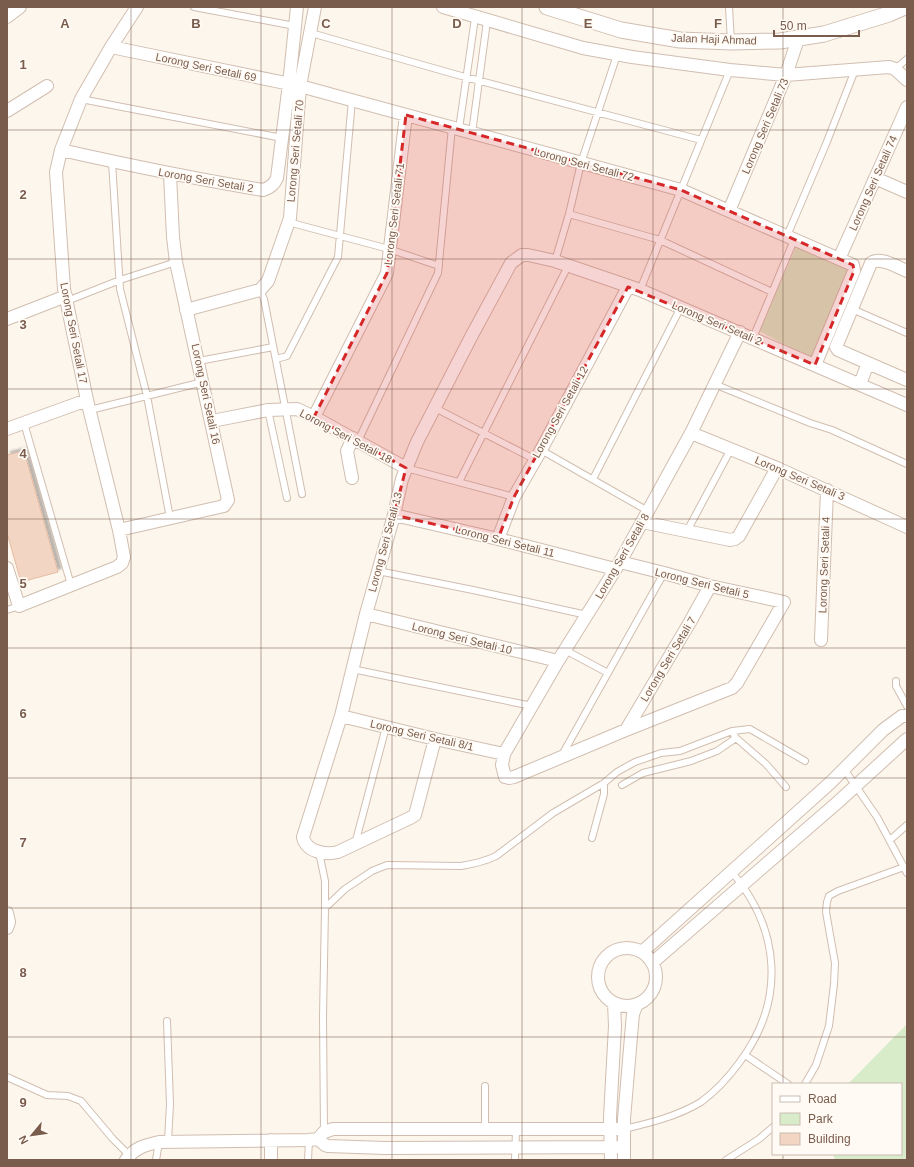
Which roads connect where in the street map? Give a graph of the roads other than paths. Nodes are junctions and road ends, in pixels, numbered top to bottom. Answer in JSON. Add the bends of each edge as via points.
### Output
{"nodes":[{"id":1,"x":20,"y":7,"type":"edge"},
{"id":2,"x":137,"y":7,"type":"edge"},
{"id":3,"x":194,"y":7,"type":"edge"},
{"id":4,"x":297,"y":7,"type":"edge"},
{"id":5,"x":315,"y":7,"type":"edge"},
{"id":6,"x":443,"y":7,"type":"edge"},
{"id":7,"x":547,"y":7,"type":"edge"},
{"id":8,"x":729,"y":7,"type":"edge"},
{"id":9,"x":905,"y":7,"type":"edge"},
{"id":10,"x":7,"y":17,"type":"edge"},
{"id":11,"x":476,"y":18,"type":"junction"},
{"id":12,"x":487,"y":21,"type":"junction"},
{"id":13,"x":295,"y":26,"type":"junction"},
{"id":14,"x":311,"y":33,"type":"junction"},
{"id":15,"x":798,"y":39,"type":"junction"},
{"id":16,"x":731,"y":42,"type":"junction"},
{"id":17,"x":111,"y":48,"type":"junction"},
{"id":18,"x":617,"y":55,"type":"junction"},
{"id":19,"x":907,"y":59,"type":"edge"},
{"id":20,"x":856,"y":69,"type":"junction"},
{"id":21,"x":895,"y":69,"type":"junction"},
{"id":22,"x":730,"y":70,"type":"junction"},
{"id":23,"x":786,"y":75,"type":"junction"},
{"id":24,"x":467,"y":77,"type":"junction"},
{"id":25,"x":479,"y":80,"type":"junction"},
{"id":26,"x":907,"y":80,"type":"edge"},
{"id":27,"x":295,"y":85,"type":"junction"},
{"id":28,"x":47,"y":86,"type":"dead end"},
{"id":29,"x":81,"y":99,"type":"junction"},
{"id":30,"x":352,"y":100,"type":"junction"},
{"id":31,"x":907,"y":107,"type":"edge"},
{"id":32,"x":7,"y":111,"type":"edge"},
{"id":33,"x":598,"y":112,"type":"junction"},
{"id":34,"x":406,"y":115,"type":"junction"},
{"id":35,"x":455,"y":128,"type":"junction"},
{"id":36,"x":472,"y":132,"type":"junction"},
{"id":37,"x":282,"y":138,"type":"junction"},
{"id":38,"x":701,"y":140,"type":"junction"},
{"id":39,"x":61,"y":150,"type":"junction"},
{"id":40,"x":112,"y":162,"type":"junction"},
{"id":41,"x":581,"y":163,"type":"junction"},
{"id":42,"x":170,"y":174,"type":"junction"},
{"id":43,"x":875,"y":178,"type":"junction"},
{"id":44,"x":681,"y":190,"type":"junction"},
{"id":45,"x":907,"y":192,"type":"edge"},
{"id":46,"x":729,"y":211,"type":"junction"},
{"id":47,"x":569,"y":214,"type":"junction"},
{"id":48,"x":288,"y":222,"type":"junction"},
{"id":49,"x":340,"y":236,"type":"junction"},
{"id":50,"x":790,"y":238,"type":"junction"},
{"id":51,"x":660,"y":240,"type":"junction"},
{"id":52,"x":389,"y":249,"type":"junction"},
{"id":53,"x":522,"y":255,"type":"joint"},
{"id":54,"x":839,"y":259,"type":"junction"},
{"id":55,"x":555,"y":261,"type":"junction"},
{"id":56,"x":176,"y":262,"type":"junction"},
{"id":57,"x":439,"y":266,"type":"junction"},
{"id":58,"x":568,"y":266,"type":"junction"},
{"id":59,"x":907,"y":271,"type":"edge"},
{"id":60,"x":120,"y":280,"type":"junction"},
{"id":61,"x":628,"y":287,"type":"junction"},
{"id":62,"x":260,"y":290,"type":"junction"},
{"id":63,"x":640,"y":290,"type":"junction"},
{"id":64,"x":772,"y":292,"type":"junction"},
{"id":65,"x":66,"y":299,"type":"junction"},
{"id":66,"x":681,"y":307,"type":"junction"},
{"id":67,"x":852,"y":309,"type":"junction"},
{"id":68,"x":186,"y":310,"type":"junction"},
{"id":69,"x":7,"y":319,"type":"edge"},
{"id":70,"x":740,"y":332,"type":"junction"},
{"id":71,"x":907,"y":334,"type":"edge"},
{"id":72,"x":753,"y":338,"type":"junction"},
{"id":73,"x":273,"y":347,"type":"junction"},
{"id":74,"x":276,"y":360,"type":"junction"},
{"id":75,"x":199,"y":361,"type":"junction"},
{"id":76,"x":868,"y":363,"type":"junction"},
{"id":77,"x":815,"y":365,"type":"junction"},
{"id":78,"x":907,"y":380,"type":"edge"},
{"id":79,"x":203,"y":382,"type":"junction"},
{"id":80,"x":714,"y":384,"type":"junction"},
{"id":81,"x":860,"y":384,"type":"junction"},
{"id":82,"x":147,"y":396,"type":"junction"},
{"id":83,"x":88,"y":405,"type":"junction"},
{"id":84,"x":907,"y":405,"type":"edge"},
{"id":85,"x":435,"y":408,"type":"junction"},
{"id":86,"x":285,"y":409,"type":"junction"},
{"id":87,"x":268,"y":410,"type":"junction"},
{"id":88,"x":314,"y":417,"type":"junction"},
{"id":89,"x":212,"y":421,"type":"junction"},
{"id":90,"x":24,"y":423,"type":"junction"},
{"id":91,"x":7,"y":429,"type":"edge"},
{"id":92,"x":483,"y":433,"type":"junction"},
{"id":93,"x":691,"y":433,"type":"junction"},
{"id":94,"x":355,"y":440,"type":"junction"},
{"id":95,"x":731,"y":449,"type":"junction"},
{"id":96,"x":537,"y":455,"type":"junction"},
{"id":97,"x":907,"y":464,"type":"edge"},
{"id":98,"x":406,"y":468,"type":"junction"},
{"id":99,"x":777,"y":468,"type":"junction"},
{"id":100,"x":352,"y":478,"type":"dead end"},
{"id":101,"x":593,"y":479,"type":"junction"},
{"id":102,"x":459,"y":482,"type":"junction"},
{"id":103,"x":827,"y":490,"type":"junction"},
{"id":104,"x":302,"y":494,"type":"dead end"},
{"id":105,"x":514,"y":497,"type":"junction"},
{"id":106,"x":287,"y":498,"type":"dead end"},
{"id":107,"x":394,"y":515,"type":"junction"},
{"id":108,"x":645,"y":516,"type":"junction"},
{"id":109,"x":170,"y":518,"type":"junction"},
{"id":110,"x":907,"y":527,"type":"edge"},
{"id":111,"x":119,"y":530,"type":"junction"},
{"id":112,"x":687,"y":531,"type":"junction"},
{"id":113,"x":498,"y":539,"type":"junction"},
{"id":114,"x":618,"y":566,"type":"junction"},
{"id":115,"x":7,"y":568,"type":"edge"},
{"id":116,"x":378,"y":571,"type":"junction"},
{"id":117,"x":664,"y":573,"type":"junction"},
{"id":118,"x":71,"y":585,"type":"junction"},
{"id":119,"x":710,"y":586,"type":"junction"},
{"id":120,"x":18,"y":606,"type":"junction"},
{"id":121,"x":7,"y":610,"type":"edge"},
{"id":122,"x":366,"y":614,"type":"junction"},
{"id":123,"x":587,"y":615,"type":"junction"},
{"id":124,"x":821,"y":640,"type":"dead end"},
{"id":125,"x":565,"y":650,"type":"junction"},
{"id":126,"x":558,"y":661,"type":"junction"},
{"id":127,"x":352,"y":669,"type":"junction"},
{"id":128,"x":608,"y":673,"type":"junction"},
{"id":129,"x":896,"y":681,"type":"dead end"},
{"id":130,"x":532,"y":706,"type":"junction"},
{"id":131,"x":907,"y":706,"type":"edge"},
{"id":132,"x":341,"y":716,"type":"junction"},
{"id":133,"x":907,"y":716,"type":"edge"},
{"id":134,"x":386,"y":728,"type":"junction"},
{"id":135,"x":626,"y":730,"type":"junction"},
{"id":136,"x":732,"y":732,"type":"junction"},
{"id":137,"x":736,"y":738,"type":"junction"},
{"id":138,"x":435,"y":739,"type":"junction"},
{"id":139,"x":907,"y":739,"type":"edge"},
{"id":140,"x":504,"y":754,"type":"junction"},
{"id":141,"x":559,"y":758,"type":"junction"},
{"id":142,"x":805,"y":761,"type":"dead end"},
{"id":143,"x":844,"y":768,"type":"junction"},
{"id":144,"x":604,"y":783,"type":"junction"},
{"id":145,"x":622,"y":785,"type":"dead end"},
{"id":146,"x":856,"y":785,"type":"junction"},
{"id":147,"x":786,"y":787,"type":"dead end"},
{"id":148,"x":907,"y":825,"type":"edge"},
{"id":149,"x":899,"y":831,"type":"junction"},
{"id":150,"x":907,"y":835,"type":"edge"},
{"id":151,"x":592,"y":838,"type":"dead end"},
{"id":152,"x":890,"y":840,"type":"junction"},
{"id":153,"x":355,"y":844,"type":"junction"},
{"id":154,"x":314,"y":850,"type":"junction"},
{"id":155,"x":906,"y":870,"type":"edge"},
{"id":156,"x":731,"y":871,"type":"junction"},
{"id":157,"x":743,"y":884,"type":"junction"},
{"id":158,"x":325,"y":908,"type":"junction"},
{"id":159,"x":7,"y":913,"type":"edge"},
{"id":160,"x":8,"y":927,"type":"edge"},
{"id":161,"x":642,"y":952,"type":"junction"},
{"id":162,"x":652,"y":963,"type":"junction"},
{"id":163,"x":614,"y":1003,"type":"junction"},
{"id":164,"x":637,"y":1004,"type":"junction"},
{"id":165,"x":167,"y":1021,"type":"dead end"},
{"id":166,"x":745,"y":1055,"type":"junction"},
{"id":167,"x":7,"y":1077,"type":"edge"},
{"id":168,"x":787,"y":1083,"type":"edge"},
{"id":169,"x":806,"y":1083,"type":"edge"},
{"id":170,"x":485,"y":1086,"type":"dead end"},
{"id":171,"x":772,"y":1128,"type":"edge"},
{"id":172,"x":485,"y":1130,"type":"junction"},
{"id":173,"x":516,"y":1130,"type":"junction"},
{"id":174,"x":610,"y":1130,"type":"junction"},
{"id":175,"x":624,"y":1130,"type":"junction"},
{"id":176,"x":319,"y":1139,"type":"junction"},
{"id":177,"x":271,"y":1140,"type":"junction"},
{"id":178,"x":163,"y":1141,"type":"junction"},
{"id":179,"x":516,"y":1147,"type":"junction"},
{"id":180,"x":610,"y":1147,"type":"junction"},
{"id":181,"x":624,"y":1147,"type":"junction"},
{"id":182,"x":128,"y":1157,"type":"edge"},
{"id":183,"x":156,"y":1160,"type":"edge"},
{"id":184,"x":271,"y":1160,"type":"edge"},
{"id":185,"x":308,"y":1160,"type":"edge"},
{"id":186,"x":515,"y":1160,"type":"edge"},
{"id":187,"x":611,"y":1160,"type":"edge"},
{"id":188,"x":624,"y":1160,"type":"edge"},
{"id":189,"x":726,"y":1160,"type":"edge"}],
"edges":[{"from":1,"to":10,"type":"street"},
{"from":2,"to":17,"type":"street","name":"Lorong Seri Setali 17"},
{"from":3,"to":13,"type":"lane"},
{"from":4,"to":13,"type":"street"},
{"from":5,"to":14,"type":"street","name":"Lorong Seri Setali 70"},
{"from":6,"to":11,"type":"street"},
{"from":7,"to":16,"type":"street","name":"Jalan Haji Ahmad","via":[[622,30],[680,40]]},
{"from":8,"to":16,"type":"lane"},
{"from":9,"to":15,"type":"street","name":"Jalan Haji Ahmad","via":[[824,34]]},
{"from":11,"to":12,"type":"street"},
{"from":11,"to":24,"type":"lane"},
{"from":12,"to":18,"type":"street"},
{"from":12,"to":25,"type":"lane"},
{"from":13,"to":27,"type":"street"},
{"from":14,"to":24,"type":"lane"},
{"from":14,"to":27,"type":"street","name":"Lorong Seri Setali 70"},
{"from":15,"to":16,"type":"street","name":"Jalan Haji Ahmad"},
{"from":15,"to":23,"type":"street","name":"Lorong Seri Setali 73"},
{"from":17,"to":27,"type":"street","name":"Lorong Seri Setali 69"},
{"from":17,"to":29,"type":"street","name":"Lorong Seri Setali 17"},
{"from":18,"to":22,"type":"street"},
{"from":18,"to":33,"type":"lane"},
{"from":19,"to":21,"type":"lane"},
{"from":20,"to":21,"type":"street"},
{"from":20,"to":23,"type":"street"},
{"from":20,"to":50,"type":"lane"},
{"from":21,"to":26,"type":"street"},
{"from":22,"to":23,"type":"street"},
{"from":22,"to":38,"type":"lane"},
{"from":23,"to":46,"type":"street","name":"Lorong Seri Setali 73"},
{"from":24,"to":25,"type":"lane"},
{"from":24,"to":35,"type":"lane"},
{"from":25,"to":33,"type":"lane"},
{"from":25,"to":36,"type":"lane"},
{"from":27,"to":30,"type":"street","name":"Lorong Seri Setali 72"},
{"from":27,"to":37,"type":"street","name":"Lorong Seri Setali 2"},
{"from":27,"to":48,"type":"street","name":"Lorong Seri Setali 70"},
{"from":28,"to":32,"type":"street"},
{"from":29,"to":37,"type":"lane"},
{"from":29,"to":39,"type":"street","name":"Lorong Seri Setali 17"},
{"from":30,"to":34,"type":"street","name":"Lorong Seri Setali 72"},
{"from":30,"to":49,"type":"lane"},
{"from":31,"to":43,"type":"street","name":"Lorong Seri Setali 74"},
{"from":33,"to":38,"type":"lane"},
{"from":33,"to":41,"type":"lane"},
{"from":34,"to":35,"type":"street","name":"Lorong Seri Setali 72"},
{"from":34,"to":52,"type":"street","name":"Lorong Seri Setali 71"},
{"from":35,"to":36,"type":"street","name":"Lorong Seri Setali 72"},
{"from":35,"to":57,"type":"lane"},
{"from":36,"to":41,"type":"street","name":"Lorong Seri Setali 72"},
{"from":37,"to":42,"type":"street","name":"Lorong Seri Setali 2","via":[[277,178],[274,185],[267,189]]},
{"from":38,"to":44,"type":"lane"},
{"from":39,"to":40,"type":"street","name":"Lorong Seri Setali 2"},
{"from":39,"to":65,"type":"street","name":"Lorong Seri Setali 17","via":[[56,172]]},
{"from":40,"to":42,"type":"street","name":"Lorong Seri Setali 2"},
{"from":40,"to":60,"type":"lane"},
{"from":41,"to":44,"type":"street","name":"Lorong Seri Setali 72"},
{"from":41,"to":47,"type":"lane"},
{"from":42,"to":56,"type":"street","name":"Lorong Seri Setali 16"},
{"from":43,"to":45,"type":"street"},
{"from":43,"to":54,"type":"street","name":"Lorong Seri Setali 74"},
{"from":44,"to":46,"type":"street","name":"Lorong Seri Setali 72"},
{"from":44,"to":51,"type":"lane"},
{"from":46,"to":50,"type":"street","name":"Lorong Seri Setali 72"},
{"from":47,"to":51,"type":"lane"},
{"from":47,"to":55,"type":"lane"},
{"from":48,"to":49,"type":"lane"},
{"from":48,"to":62,"type":"street","name":"Lorong Seri Setali 70","via":[[268,281]]},
{"from":49,"to":52,"type":"lane"},
{"from":49,"to":74,"type":"lane","via":[[338,257],[287,356]]},
{"from":50,"to":54,"type":"street","name":"Lorong Seri Setali 72"},
{"from":50,"to":64,"type":"lane"},
{"from":51,"to":63,"type":"lane"},
{"from":51,"to":64,"type":"lane"},
{"from":52,"to":57,"type":"lane"},
{"from":52,"to":88,"type":"street","name":"Lorong Seri Setali 71","via":[[386,273]]},
{"from":53,"to":55,"type":"street","name":"Lorong Seri Setali 2"},
{"from":53,"to":85,"type":"street","name":"Lorong Seri Setali 13","via":[[511,263]]},
{"from":54,"to":77,"type":"street","name":"Lorong Seri Setali 72","via":[[853,265],[854,271]]},
{"from":55,"to":58,"type":"street","name":"Lorong Seri Setali 2"},
{"from":56,"to":60,"type":"lane"},
{"from":56,"to":68,"type":"street","name":"Lorong Seri Setali 16"},
{"from":57,"to":94,"type":"lane","via":[[438,273]]},
{"from":58,"to":61,"type":"street","name":"Lorong Seri Setali 2"},
{"from":58,"to":92,"type":"lane"},
{"from":59,"to":67,"type":"street","via":[[875,260],[871,263]]},
{"from":60,"to":65,"type":"lane"},
{"from":60,"to":82,"type":"lane","via":[[122,298]]},
{"from":61,"to":63,"type":"street","name":"Lorong Seri Setali 2"},
{"from":61,"to":96,"type":"street","name":"Lorong Seri Setali 12"},
{"from":62,"to":68,"type":"street"},
{"from":62,"to":73,"type":"lane"},
{"from":63,"to":66,"type":"street","name":"Lorong Seri Setali 2"},
{"from":64,"to":72,"type":"lane"},
{"from":65,"to":69,"type":"street"},
{"from":65,"to":83,"type":"street","name":"Lorong Seri Setali 17"},
{"from":66,"to":70,"type":"street","name":"Lorong Seri Setali 2"},
{"from":66,"to":101,"type":"lane"},
{"from":67,"to":71,"type":"lane"},
{"from":67,"to":76,"type":"street","via":[[836,347]]},
{"from":68,"to":75,"type":"street","name":"Lorong Seri Setali 16"},
{"from":70,"to":72,"type":"street","name":"Lorong Seri Setali 2"},
{"from":70,"to":80,"type":"street","name":"Lorong Seri Setali 8"},
{"from":72,"to":77,"type":"street","name":"Lorong Seri Setali 2"},
{"from":73,"to":74,"type":"lane"},
{"from":73,"to":75,"type":"lane"},
{"from":74,"to":86,"type":"lane"},
{"from":75,"to":79,"type":"street","name":"Lorong Seri Setali 16"},
{"from":76,"to":78,"type":"street"},
{"from":76,"to":81,"type":"street"},
{"from":77,"to":81,"type":"street","name":"Lorong Seri Setali 2"},
{"from":79,"to":82,"type":"lane"},
{"from":79,"to":89,"type":"street","name":"Lorong Seri Setali 16"},
{"from":80,"to":93,"type":"street","name":"Lorong Seri Setali 8"},
{"from":80,"to":97,"type":"lane","via":[[832,430]]},
{"from":81,"to":84,"type":"street","name":"Lorong Seri Setali 2"},
{"from":82,"to":83,"type":"lane"},
{"from":82,"to":109,"type":"lane"},
{"from":83,"to":90,"type":"street"},
{"from":83,"to":111,"type":"street","name":"Lorong Seri Setali 17"},
{"from":85,"to":92,"type":"lane"},
{"from":85,"to":98,"type":"street","name":"Lorong Seri Setali 13"},
{"from":86,"to":87,"type":"street","name":"Lorong Seri Setali 18"},
{"from":86,"to":88,"type":"street","name":"Lorong Seri Setali 18","via":[[296,409]]},
{"from":86,"to":104,"type":"lane"},
{"from":87,"to":89,"type":"street","name":"Lorong Seri Setali 18"},
{"from":87,"to":106,"type":"lane"},
{"from":88,"to":94,"type":"street","name":"Lorong Seri Setali 18"},
{"from":89,"to":109,"type":"street","name":"Lorong Seri Setali 16","via":[[227,503],[224,506]]},
{"from":90,"to":91,"type":"street"},
{"from":90,"to":118,"type":"lane"},
{"from":92,"to":96,"type":"lane"},
{"from":92,"to":102,"type":"lane"},
{"from":93,"to":95,"type":"street","name":"Lorong Seri Setali 3"},
{"from":93,"to":108,"type":"street","name":"Lorong Seri Setali 8"},
{"from":94,"to":98,"type":"street","name":"Lorong Seri Setali 18"},
{"from":94,"to":100,"type":"street","via":[[347,451]]},
{"from":95,"to":99,"type":"street","name":"Lorong Seri Setali 3"},
{"from":95,"to":112,"type":"lane"},
{"from":96,"to":101,"type":"lane"},
{"from":96,"to":105,"type":"street","name":"Lorong Seri Setali 12"},
{"from":98,"to":102,"type":"lane"},
{"from":98,"to":107,"type":"street","name":"Lorong Seri Setali 13"},
{"from":99,"to":103,"type":"street","name":"Lorong Seri Setali 3"},
{"from":99,"to":112,"type":"street","via":[[735,539]]},
{"from":101,"to":108,"type":"lane"},
{"from":102,"to":105,"type":"lane"},
{"from":103,"to":110,"type":"street","name":"Lorong Seri Setali 3"},
{"from":103,"to":124,"type":"street","name":"Lorong Seri Setali 4"},
{"from":105,"to":113,"type":"street","name":"Lorong Seri Setali 12"},
{"from":107,"to":113,"type":"street","name":"Lorong Seri Setali 11"},
{"from":107,"to":116,"type":"street","name":"Lorong Seri Setali 13"},
{"from":108,"to":112,"type":"street"},
{"from":108,"to":114,"type":"street","name":"Lorong Seri Setali 8"},
{"from":109,"to":111,"type":"street","name":"Lorong Seri Setali 16"},
{"from":111,"to":118,"type":"street","name":"Lorong Seri Setali 17","via":[[124,557],[122,563]]},
{"from":113,"to":114,"type":"street","name":"Lorong Seri Setali 11"},
{"from":114,"to":117,"type":"street","name":"Lorong Seri Setali 5"},
{"from":114,"to":123,"type":"street","name":"Lorong Seri Setali 8"},
{"from":115,"to":120,"type":"street"},
{"from":116,"to":122,"type":"street","name":"Lorong Seri Setali 13"},
{"from":116,"to":123,"type":"lane"},
{"from":117,"to":119,"type":"street","name":"Lorong Seri Setali 5"},
{"from":117,"to":128,"type":"lane"},
{"from":118,"to":120,"type":"street","name":"Lorong Seri Setali 17"},
{"from":119,"to":135,"type":"street","name":"Lorong Seri Setali 7"},
{"from":119,"to":135,"type":"street","name":"Lorong Seri Setali 5","via":[[784,602],[732,688]]},
{"from":120,"to":121,"type":"lane"},
{"from":122,"to":126,"type":"street","name":"Lorong Seri Setali 10"},
{"from":122,"to":127,"type":"street","name":"Lorong Seri Setali 13"},
{"from":123,"to":125,"type":"street","name":"Lorong Seri Setali 8"},
{"from":125,"to":126,"type":"street","name":"Lorong Seri Setali 8"},
{"from":125,"to":128,"type":"lane"},
{"from":126,"to":130,"type":"street","name":"Lorong Seri Setali 8"},
{"from":127,"to":130,"type":"lane"},
{"from":127,"to":132,"type":"street","name":"Lorong Seri Setali 13"},
{"from":128,"to":141,"type":"lane"},
{"from":129,"to":131,"type":"lane","via":[[896,686]]},
{"from":130,"to":140,"type":"street","name":"Lorong Seri Setali 8"},
{"from":132,"to":134,"type":"street","name":"Lorong Seri Setali 8/1"},
{"from":132,"to":154,"type":"street","name":"Lorong Seri Setali 13","via":[[303,837],[306,844]]},
{"from":133,"to":143,"type":"street","via":[[902,716],[883,730]]},
{"from":134,"to":138,"type":"street","name":"Lorong Seri Setali 8/1"},
{"from":134,"to":153,"type":"lane"},
{"from":135,"to":141,"type":"street"},
{"from":136,"to":137,"type":"lane"},
{"from":136,"to":142,"type":"lane","via":[[750,729]]},
{"from":136,"to":144,"type":"lane","via":[[680,751],[661,753],[635,762]]},
{"from":137,"to":145,"type":"lane","via":[[717,751],[691,761],[643,773]]},
{"from":137,"to":147,"type":"lane","via":[[766,764]]},
{"from":138,"to":140,"type":"street","name":"Lorong Seri Setali 8/1"},
{"from":138,"to":153,"type":"street","via":[[415,815]]},
{"from":139,"to":146,"type":"street"},
{"from":140,"to":141,"type":"street","via":[[502,765],[505,777],[509,778]]},
{"from":143,"to":146,"type":"lane"},
{"from":143,"to":156,"type":"street"},
{"from":144,"to":151,"type":"lane","via":[[604,794]]},
{"from":144,"to":158,"type":"lane","via":[[553,813],[488,860],[461,866],[387,865],[372,871],[345,889]]},
{"from":146,"to":152,"type":"lane"},
{"from":146,"to":157,"type":"street"},
{"from":148,"to":149,"type":"lane"},
{"from":149,"to":150,"type":"lane"},
{"from":149,"to":152,"type":"lane"},
{"from":152,"to":155,"type":"lane"},
{"from":153,"to":154,"type":"street","via":[[331,854]]},
{"from":154,"to":158,"type":"lane","via":[[325,881]]},
{"from":155,"to":169,"type":"lane","via":[[829,896],[826,912],[835,963],[829,1026],[816,1065]]},
{"from":156,"to":157,"type":"lane"},
{"from":156,"to":161,"type":"street"},
{"from":157,"to":162,"type":"street"},
{"from":157,"to":166,"type":"lane","via":[[767,934],[772,970],[769,996],[761,1026]]},
{"from":158,"to":176,"type":"lane"},
{"from":159,"to":160,"type":"street"},
{"from":161,"to":162,"type":"street"},
{"from":161,"to":163,"type":"street","via":[[633,948],[615,950],[602,963],[599,971],[600,985],[606,997]]},
{"from":162,"to":164,"type":"street","via":[[656,972],[656,982],[646,999]]},
{"from":163,"to":164,"type":"street","via":[[630,1006]]},
{"from":163,"to":174,"type":"street"},
{"from":164,"to":175,"type":"street","via":[[633,1014]]},
{"from":165,"to":178,"type":"lane","via":[[170,1104]]},
{"from":166,"to":168,"type":"lane"},
{"from":166,"to":175,"type":"lane","via":[[719,1087],[700,1102],[662,1119]]},
{"from":167,"to":182,"type":"lane","via":[[47,1095],[68,1096],[81,1102]]},
{"from":170,"to":172,"type":"lane"},
{"from":171,"to":189,"type":"lane"},
{"from":172,"to":173,"type":"street"},
{"from":172,"to":176,"type":"street","via":[[334,1129]]},
{"from":173,"to":174,"type":"street"},
{"from":173,"to":179,"type":"lane"},
{"from":174,"to":175,"type":"street"},
{"from":174,"to":180,"type":"street"},
{"from":175,"to":181,"type":"street"},
{"from":176,"to":177,"type":"street"},
{"from":176,"to":179,"type":"street","via":[[385,1148]]},
{"from":176,"to":185,"type":"lane"},
{"from":177,"to":178,"type":"street"},
{"from":177,"to":184,"type":"street"},
{"from":178,"to":182,"type":"street","via":[[136,1149]]},
{"from":178,"to":183,"type":"lane"},
{"from":179,"to":180,"type":"street"},
{"from":179,"to":186,"type":"lane"},
{"from":180,"to":181,"type":"street"},
{"from":180,"to":187,"type":"street"},
{"from":181,"to":188,"type":"street"}]}
